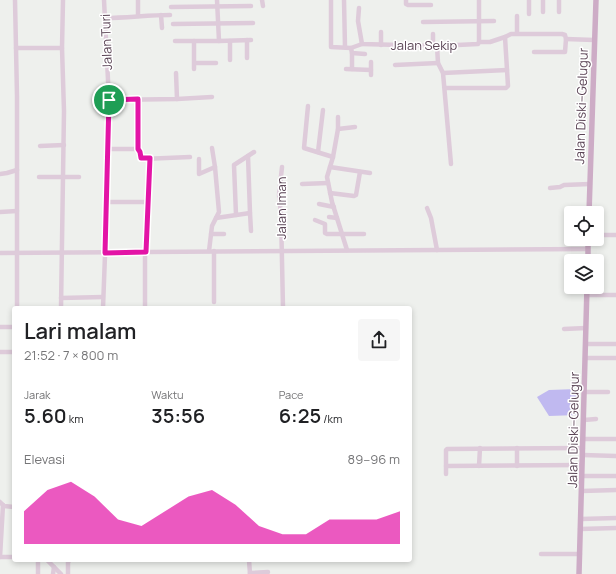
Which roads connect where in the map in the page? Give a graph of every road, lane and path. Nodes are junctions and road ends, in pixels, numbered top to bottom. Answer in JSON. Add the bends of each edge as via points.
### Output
{"nodes":[{"id":1,"x":15,"y":0,"type":"edge"},
{"id":2,"x":63,"y":0,"type":"edge"},
{"id":3,"x":104,"y":0,"type":"edge"},
{"id":4,"x":138,"y":0,"type":"edge"},
{"id":5,"x":217,"y":0,"type":"edge"},
{"id":6,"x":262,"y":0,"type":"edge"},
{"id":7,"x":331,"y":0,"type":"edge"},
{"id":8,"x":344,"y":0,"type":"edge"},
{"id":9,"x":406,"y":0,"type":"edge"},
{"id":10,"x":479,"y":0,"type":"edge"},
{"id":11,"x":529,"y":0,"type":"edge"},
{"id":12,"x":543,"y":0,"type":"edge"},
{"id":13,"x":558,"y":0,"type":"edge"},
{"id":14,"x":596,"y":0,"type":"edge"},
{"id":15,"x":431,"y":5,"type":"dead end"},
{"id":16,"x":217,"y":6,"type":"junction"},
{"id":17,"x":251,"y":6,"type":"dead end"},
{"id":18,"x":263,"y":6,"type":"dead end"},
{"id":19,"x":171,"y":7,"type":"dead end"},
{"id":20,"x":359,"y":8,"type":"dead end"},
{"id":21,"x":543,"y":12,"type":"dead end"},
{"id":22,"x":558,"y":12,"type":"dead end"},
{"id":23,"x":529,"y":14,"type":"dead end"},
{"id":24,"x":161,"y":15,"type":"junction"},
{"id":25,"x":170,"y":15,"type":"dead end"},
{"id":26,"x":138,"y":16,"type":"junction"},
{"id":27,"x":517,"y":16,"type":"dead end"},
{"id":28,"x":105,"y":18,"type":"junction"},
{"id":29,"x":479,"y":20,"type":"junction"},
{"id":30,"x":494,"y":20,"type":"dead end"},
{"id":31,"x":423,"y":22,"type":"dead end"},
{"id":32,"x":219,"y":23,"type":"junction"},
{"id":33,"x":253,"y":23,"type":"dead end"},
{"id":34,"x":173,"y":24,"type":"dead end"},
{"id":35,"x":162,"y":28,"type":"dead end"},
{"id":36,"x":381,"y":32,"type":"dead end"},
{"id":37,"x":517,"y":33,"type":"junction"},
{"id":38,"x":433,"y":34,"type":"dead end"},
{"id":39,"x":505,"y":37,"type":"junction"},
{"id":40,"x":566,"y":39,"type":"junction"},
{"id":41,"x":174,"y":40,"type":"dead end"},
{"id":42,"x":594,"y":40,"type":"junction"},
{"id":43,"x":194,"y":41,"type":"junction"},
{"id":44,"x":219,"y":41,"type":"junction"},
{"id":45,"x":230,"y":41,"type":"junction"},
{"id":46,"x":480,"y":42,"type":"junction"},
{"id":47,"x":362,"y":44,"type":"junction"},
{"id":48,"x":381,"y":45,"type":"junction"},
{"id":49,"x":435,"y":46,"type":"junction"},
{"id":50,"x":345,"y":47,"type":"junction"},
{"id":51,"x":16,"y":48,"type":"junction"},
{"id":52,"x":62,"y":48,"type":"junction"},
{"id":53,"x":351,"y":48,"type":"junction"},
{"id":54,"x":534,"y":52,"type":"dead end"},
{"id":55,"x":352,"y":54,"type":"junction"},
{"id":56,"x":365,"y":54,"type":"dead end"},
{"id":57,"x":247,"y":58,"type":"dead end"},
{"id":58,"x":230,"y":60,"type":"dead end"},
{"id":59,"x":371,"y":62,"type":"dead end"},
{"id":60,"x":195,"y":63,"type":"junction"},
{"id":61,"x":216,"y":63,"type":"dead end"},
{"id":62,"x":438,"y":63,"type":"junction"},
{"id":63,"x":395,"y":65,"type":"dead end"},
{"id":64,"x":194,"y":69,"type":"dead end"},
{"id":65,"x":346,"y":69,"type":"dead end"},
{"id":66,"x":352,"y":69,"type":"junction"},
{"id":67,"x":507,"y":70,"type":"junction"},
{"id":68,"x":176,"y":73,"type":"dead end"},
{"id":69,"x":443,"y":73,"type":"junction"},
{"id":70,"x":445,"y":88,"type":"junction"},
{"id":71,"x":212,"y":97,"type":"dead end"},
{"id":72,"x":138,"y":99,"type":"junction"},
{"id":73,"x":109,"y":100,"type":"junction"},
{"id":74,"x":177,"y":100,"type":"junction"},
{"id":75,"x":308,"y":106,"type":"dead end"},
{"id":76,"x":323,"y":110,"type":"dead end"},
{"id":77,"x":355,"y":127,"type":"dead end"},
{"id":78,"x":344,"y":128,"type":"junction"},
{"id":79,"x":338,"y":129,"type":"junction"},
{"id":80,"x":64,"y":145,"type":"junction"},
{"id":81,"x":40,"y":146,"type":"dead end"},
{"id":82,"x":298,"y":147,"type":"dead end"},
{"id":83,"x":212,"y":148,"type":"dead end"},
{"id":84,"x":304,"y":148,"type":"junction"},
{"id":85,"x":108,"y":149,"type":"junction"},
{"id":86,"x":138,"y":149,"type":"junction"},
{"id":87,"x":254,"y":152,"type":"dead end"},
{"id":88,"x":318,"y":152,"type":"junction"},
{"id":89,"x":248,"y":156,"type":"junction"},
{"id":90,"x":190,"y":157,"type":"dead end"},
{"id":91,"x":333,"y":157,"type":"junction"},
{"id":92,"x":150,"y":158,"type":"junction"},
{"id":93,"x":199,"y":159,"type":"dead end"},
{"id":94,"x":451,"y":164,"type":"dead end"},
{"id":95,"x":282,"y":166,"type":"dead end"},
{"id":96,"x":216,"y":167,"type":"junction"},
{"id":97,"x":330,"y":167,"type":"junction"},
{"id":98,"x":18,"y":170,"type":"junction"},
{"id":99,"x":360,"y":172,"type":"junction"},
{"id":100,"x":370,"y":173,"type":"dead end"},
{"id":101,"x":0,"y":174,"type":"edge"},
{"id":102,"x":39,"y":177,"type":"dead end"},
{"id":103,"x":63,"y":177,"type":"junction"},
{"id":104,"x":79,"y":177,"type":"dead end"},
{"id":105,"x":328,"y":183,"type":"junction"},
{"id":106,"x":302,"y":184,"type":"dead end"},
{"id":107,"x":590,"y":184,"type":"junction"},
{"id":108,"x":550,"y":188,"type":"dead end"},
{"id":109,"x":330,"y":194,"type":"junction"},
{"id":110,"x":107,"y":202,"type":"junction"},
{"id":111,"x":148,"y":202,"type":"junction"},
{"id":112,"x":319,"y":204,"type":"dead end"},
{"id":113,"x":588,"y":206,"type":"edge"},
{"id":114,"x":334,"y":207,"type":"junction"},
{"id":115,"x":427,"y":208,"type":"dead end"},
{"id":116,"x":17,"y":211,"type":"junction"},
{"id":117,"x":0,"y":212,"type":"edge"},
{"id":118,"x":250,"y":213,"type":"junction"},
{"id":119,"x":236,"y":215,"type":"junction"},
{"id":120,"x":328,"y":216,"type":"dead end"},
{"id":121,"x":216,"y":218,"type":"junction"},
{"id":122,"x":337,"y":218,"type":"junction"},
{"id":123,"x":315,"y":220,"type":"dead end"},
{"id":124,"x":251,"y":231,"type":"dead end"},
{"id":125,"x":211,"y":234,"type":"junction"},
{"id":126,"x":224,"y":234,"type":"dead end"},
{"id":127,"x":343,"y":234,"type":"junction"},
{"id":128,"x":364,"y":234,"type":"dead end"},
{"id":129,"x":604,"y":235,"type":"edge"},
{"id":130,"x":616,"y":235,"type":"edge"},
{"id":131,"x":588,"y":249,"type":"joint"},
{"id":132,"x":281,"y":250,"type":"junction"},
{"id":133,"x":347,"y":250,"type":"junction"},
{"id":134,"x":437,"y":250,"type":"junction"},
{"id":135,"x":212,"y":251,"type":"junction"},
{"id":136,"x":146,"y":252,"type":"junction"},
{"id":137,"x":0,"y":253,"type":"edge"},
{"id":138,"x":17,"y":253,"type":"junction"},
{"id":139,"x":61,"y":253,"type":"junction"},
{"id":140,"x":105,"y":253,"type":"junction"},
{"id":141,"x":588,"y":254,"type":"edge"},
{"id":142,"x":586,"y":295,"type":"joint"},
{"id":143,"x":616,"y":295,"type":"edge"},
{"id":144,"x":61,"y":298,"type":"junction"},
{"id":145,"x":103,"y":298,"type":"junction"},
{"id":146,"x":214,"y":302,"type":"dead end"},
{"id":147,"x":17,"y":306,"type":"edge"},
{"id":148,"x":61,"y":306,"type":"edge"},
{"id":149,"x":103,"y":306,"type":"edge"},
{"id":150,"x":145,"y":306,"type":"edge"},
{"id":151,"x":283,"y":306,"type":"edge"},
{"id":152,"x":0,"y":327,"type":"edge"},
{"id":153,"x":12,"y":327,"type":"edge"},
{"id":154,"x":586,"y":328,"type":"junction"},
{"id":155,"x":564,"y":329,"type":"dead end"},
{"id":156,"x":586,"y":344,"type":"junction"},
{"id":157,"x":616,"y":344,"type":"edge"},
{"id":158,"x":0,"y":352,"type":"edge"},
{"id":159,"x":12,"y":352,"type":"edge"},
{"id":160,"x":585,"y":358,"type":"junction"},
{"id":161,"x":616,"y":358,"type":"edge"},
{"id":162,"x":584,"y":392,"type":"junction"},
{"id":163,"x":608,"y":392,"type":"dead end"},
{"id":164,"x":596,"y":419,"type":"dead end"},
{"id":165,"x":584,"y":420,"type":"junction"},
{"id":166,"x":583,"y":439,"type":"junction"},
{"id":167,"x":616,"y":439,"type":"edge"},
{"id":168,"x":480,"y":448,"type":"junction"},
{"id":169,"x":517,"y":448,"type":"junction"},
{"id":170,"x":583,"y":448,"type":"junction"},
{"id":171,"x":583,"y":455,"type":"junction"},
{"id":172,"x":616,"y":456,"type":"edge"},
{"id":173,"x":582,"y":465,"type":"junction"},
{"id":174,"x":446,"y":466,"type":"junction"},
{"id":175,"x":479,"y":466,"type":"junction"},
{"id":176,"x":517,"y":466,"type":"junction"},
{"id":177,"x":446,"y":474,"type":"dead end"},
{"id":178,"x":582,"y":476,"type":"junction"},
{"id":179,"x":616,"y":476,"type":"edge"},
{"id":180,"x":616,"y":490,"type":"edge"},
{"id":181,"x":582,"y":491,"type":"junction"},
{"id":182,"x":1,"y":504,"type":"edge"},
{"id":183,"x":12,"y":507,"type":"edge"},
{"id":184,"x":616,"y":518,"type":"edge"},
{"id":185,"x":581,"y":519,"type":"junction"},
{"id":186,"x":580,"y":528,"type":"junction"},
{"id":187,"x":616,"y":528,"type":"edge"},
{"id":188,"x":541,"y":554,"type":"dead end"},
{"id":189,"x":580,"y":554,"type":"junction"},
{"id":190,"x":0,"y":557,"type":"edge"},
{"id":191,"x":12,"y":557,"type":"edge"},
{"id":192,"x":38,"y":562,"type":"edge"},
{"id":193,"x":49,"y":562,"type":"edge"},
{"id":194,"x":68,"y":562,"type":"edge"},
{"id":195,"x":249,"y":562,"type":"edge"},
{"id":196,"x":54,"y":567,"type":"junction"},
{"id":197,"x":268,"y":572,"type":"dead end"},
{"id":198,"x":38,"y":574,"type":"edge"},
{"id":199,"x":53,"y":574,"type":"edge"},
{"id":200,"x":60,"y":574,"type":"edge"},
{"id":201,"x":68,"y":574,"type":"edge"},
{"id":202,"x":250,"y":574,"type":"edge"},
{"id":203,"x":580,"y":574,"type":"edge"}],
"edges":[{"from":1,"to":51,"type":"street"},
{"from":2,"to":52,"type":"street"},
{"from":3,"to":28,"type":"street","name":"Jalan Turi"},
{"from":4,"to":26,"type":"street"},
{"from":5,"to":16,"type":"street"},
{"from":6,"to":18,"type":"street"},
{"from":7,"to":50,"type":"street","via":[[331,47]]},
{"from":8,"to":50,"type":"street"},
{"from":9,"to":15,"type":"street","via":[[408,5]]},
{"from":10,"to":29,"type":"street"},
{"from":11,"to":23,"type":"street"},
{"from":12,"to":21,"type":"street"},
{"from":13,"to":22,"type":"street"},
{"from":14,"to":42,"type":"main road","name":"Jalan Diski–Gelugur"},
{"from":16,"to":17,"type":"street"},
{"from":16,"to":19,"type":"street"},
{"from":16,"to":32,"type":"street"},
{"from":20,"to":47,"type":"street","via":[[358,21]]},
{"from":24,"to":25,"type":"street"},
{"from":24,"to":26,"type":"street"},
{"from":24,"to":35,"type":"street"},
{"from":26,"to":28,"type":"street"},
{"from":27,"to":37,"type":"street"},
{"from":28,"to":73,"type":"street","name":"Jalan Turi"},
{"from":29,"to":30,"type":"street"},
{"from":29,"to":31,"type":"street"},
{"from":29,"to":46,"type":"street"},
{"from":32,"to":33,"type":"street"},
{"from":32,"to":34,"type":"street"},
{"from":32,"to":44,"type":"street"},
{"from":36,"to":48,"type":"street"},
{"from":37,"to":39,"type":"street","name":"Jalan Sekip"},
{"from":37,"to":40,"type":"street","name":"Jalan Sekip","via":[[562,34]]},
{"from":38,"to":49,"type":"street"},
{"from":39,"to":46,"type":"street","name":"Jalan Sekip"},
{"from":39,"to":67,"type":"street"},
{"from":40,"to":42,"type":"street"},
{"from":40,"to":54,"type":"street","via":[[565,52]]},
{"from":41,"to":43,"type":"street"},
{"from":42,"to":107,"type":"main road","name":"Jalan Diski–Gelugur"},
{"from":43,"to":44,"type":"street"},
{"from":43,"to":60,"type":"street"},
{"from":44,"to":45,"type":"street"},
{"from":45,"to":57,"type":"street","via":[[249,40]]},
{"from":45,"to":58,"type":"street"},
{"from":46,"to":49,"type":"street","name":"Jalan Sekip"},
{"from":47,"to":48,"type":"street","name":"Jalan Sekip"},
{"from":47,"to":53,"type":"street"},
{"from":48,"to":49,"type":"street","name":"Jalan Sekip"},
{"from":49,"to":62,"type":"street"},
{"from":50,"to":53,"type":"street"},
{"from":51,"to":52,"type":"street"},
{"from":51,"to":98,"type":"street"},
{"from":52,"to":80,"type":"street"},
{"from":53,"to":55,"type":"street"},
{"from":55,"to":56,"type":"street"},
{"from":55,"to":66,"type":"street"},
{"from":59,"to":66,"type":"street","via":[[371,72]]},
{"from":60,"to":61,"type":"street"},
{"from":60,"to":64,"type":"street"},
{"from":62,"to":63,"type":"street"},
{"from":62,"to":69,"type":"street"},
{"from":65,"to":66,"type":"street"},
{"from":67,"to":69,"type":"street"},
{"from":67,"to":70,"type":"street","via":[[508,86],[505,88]]},
{"from":68,"to":74,"type":"street"},
{"from":69,"to":70,"type":"street"},
{"from":70,"to":94,"type":"street"},
{"from":71,"to":74,"type":"street"},
{"from":72,"to":73,"type":"street"},
{"from":72,"to":74,"type":"street"},
{"from":72,"to":86,"type":"street"},
{"from":73,"to":85,"type":"street","name":"Jalan Turi"},
{"from":75,"to":84,"type":"street"},
{"from":76,"to":88,"type":"street"},
{"from":77,"to":78,"type":"street"},
{"from":78,"to":79,"type":"street"},
{"from":78,"to":79,"type":"street","via":[[338,117]]},
{"from":79,"to":91,"type":"street"},
{"from":80,"to":81,"type":"street"},
{"from":80,"to":103,"type":"street"},
{"from":82,"to":84,"type":"street"},
{"from":83,"to":96,"type":"street"},
{"from":84,"to":88,"type":"street"},
{"from":85,"to":86,"type":"street"},
{"from":85,"to":110,"type":"street","name":"Jalan Turi"},
{"from":86,"to":92,"type":"street","via":[[141,158]]},
{"from":87,"to":89,"type":"street"},
{"from":88,"to":91,"type":"street"},
{"from":89,"to":118,"type":"street"},
{"from":89,"to":119,"type":"street","via":[[234,165]]},
{"from":90,"to":92,"type":"street"},
{"from":91,"to":97,"type":"street"},
{"from":92,"to":111,"type":"street"},
{"from":93,"to":96,"type":"street","via":[[198,174]]},
{"from":95,"to":132,"type":"street","name":"Jalan Iman","via":[[279,195]]},
{"from":96,"to":121,"type":"street"},
{"from":97,"to":99,"type":"street"},
{"from":97,"to":105,"type":"street"},
{"from":98,"to":101,"type":"street"},
{"from":98,"to":116,"type":"street"},
{"from":99,"to":100,"type":"street"},
{"from":99,"to":109,"type":"street","via":[[355,195]]},
{"from":102,"to":103,"type":"street"},
{"from":103,"to":104,"type":"street"},
{"from":103,"to":139,"type":"street"},
{"from":105,"to":106,"type":"street"},
{"from":105,"to":109,"type":"street"},
{"from":107,"to":108,"type":"street"},
{"from":107,"to":113,"type":"main road","name":"Jalan Diski–Gelugur"},
{"from":109,"to":114,"type":"street"},
{"from":110,"to":111,"type":"street"},
{"from":110,"to":140,"type":"street","name":"Jalan Turi"},
{"from":111,"to":136,"type":"street"},
{"from":112,"to":114,"type":"street"},
{"from":114,"to":122,"type":"street"},
{"from":115,"to":134,"type":"street"},
{"from":116,"to":117,"type":"street"},
{"from":116,"to":138,"type":"street"},
{"from":118,"to":119,"type":"street"},
{"from":118,"to":124,"type":"street"},
{"from":119,"to":121,"type":"street"},
{"from":120,"to":122,"type":"street"},
{"from":121,"to":125,"type":"street"},
{"from":122,"to":127,"type":"street"},
{"from":123,"to":127,"type":"street","via":[[325,224],[326,234]]},
{"from":125,"to":126,"type":"street"},
{"from":125,"to":135,"type":"street"},
{"from":127,"to":128,"type":"street"},
{"from":127,"to":133,"type":"street"},
{"from":129,"to":130,"type":"street"},
{"from":131,"to":134,"type":"street"},
{"from":131,"to":141,"type":"main road"},
{"from":132,"to":133,"type":"street"},
{"from":132,"to":135,"type":"street"},
{"from":132,"to":151,"type":"street","name":"Jalan Iman"},
{"from":133,"to":134,"type":"street"},
{"from":135,"to":136,"type":"street"},
{"from":135,"to":146,"type":"street"},
{"from":136,"to":140,"type":"street"},
{"from":136,"to":150,"type":"street"},
{"from":137,"to":138,"type":"street"},
{"from":138,"to":139,"type":"street"},
{"from":138,"to":147,"type":"street"},
{"from":139,"to":140,"type":"street"},
{"from":139,"to":144,"type":"street"},
{"from":140,"to":145,"type":"street","name":"Jalan Turi"},
{"from":142,"to":143,"type":"street"},
{"from":142,"to":154,"type":"main road","name":"Jalan Diski–Gelugur"},
{"from":144,"to":145,"type":"street"},
{"from":144,"to":148,"type":"street"},
{"from":145,"to":149,"type":"street","name":"Jalan Turi"},
{"from":152,"to":153,"type":"street"},
{"from":154,"to":155,"type":"street"},
{"from":154,"to":156,"type":"main road","name":"Jalan Diski–Gelugur"},
{"from":156,"to":157,"type":"street"},
{"from":156,"to":160,"type":"main road","name":"Jalan Diski–Gelugur"},
{"from":158,"to":159,"type":"street"},
{"from":160,"to":161,"type":"street"},
{"from":160,"to":162,"type":"main road","name":"Jalan Diski–Gelugur"},
{"from":162,"to":163,"type":"street"},
{"from":162,"to":165,"type":"main road","name":"Jalan Diski–Gelugur"},
{"from":164,"to":165,"type":"street"},
{"from":165,"to":166,"type":"main road","name":"Jalan Diski–Gelugur"},
{"from":166,"to":167,"type":"street"},
{"from":166,"to":170,"type":"main road","name":"Jalan Diski–Gelugur"},
{"from":168,"to":169,"type":"street"},
{"from":168,"to":174,"type":"street","via":[[446,449]]},
{"from":168,"to":175,"type":"street"},
{"from":169,"to":170,"type":"street"},
{"from":169,"to":176,"type":"street"},
{"from":170,"to":171,"type":"main road","name":"Jalan Diski–Gelugur"},
{"from":171,"to":172,"type":"street"},
{"from":171,"to":173,"type":"main road","name":"Jalan Diski–Gelugur"},
{"from":173,"to":176,"type":"street"},
{"from":173,"to":178,"type":"main road","name":"Jalan Diski–Gelugur"},
{"from":174,"to":175,"type":"street"},
{"from":174,"to":177,"type":"street"},
{"from":175,"to":176,"type":"street"},
{"from":178,"to":179,"type":"street"},
{"from":178,"to":181,"type":"main road","name":"Jalan Diski–Gelugur"},
{"from":180,"to":181,"type":"street"},
{"from":181,"to":185,"type":"main road","name":"Jalan Diski–Gelugur"},
{"from":182,"to":183,"type":"street"},
{"from":182,"to":190,"type":"street"},
{"from":184,"to":185,"type":"street"},
{"from":185,"to":186,"type":"main road","name":"Jalan Diski–Gelugur"},
{"from":186,"to":187,"type":"street"},
{"from":186,"to":189,"type":"main road","name":"Jalan Diski–Gelugur"},
{"from":188,"to":189,"type":"street"},
{"from":189,"to":203,"type":"main road","name":"Jalan Diski–Gelugur"},
{"from":190,"to":191,"type":"street"},
{"from":192,"to":198,"type":"street"},
{"from":193,"to":196,"type":"street"},
{"from":194,"to":201,"type":"street"},
{"from":195,"to":202,"type":"street"},
{"from":196,"to":199,"type":"street"},
{"from":196,"to":200,"type":"street"},
{"from":197,"to":202,"type":"street"}]}
